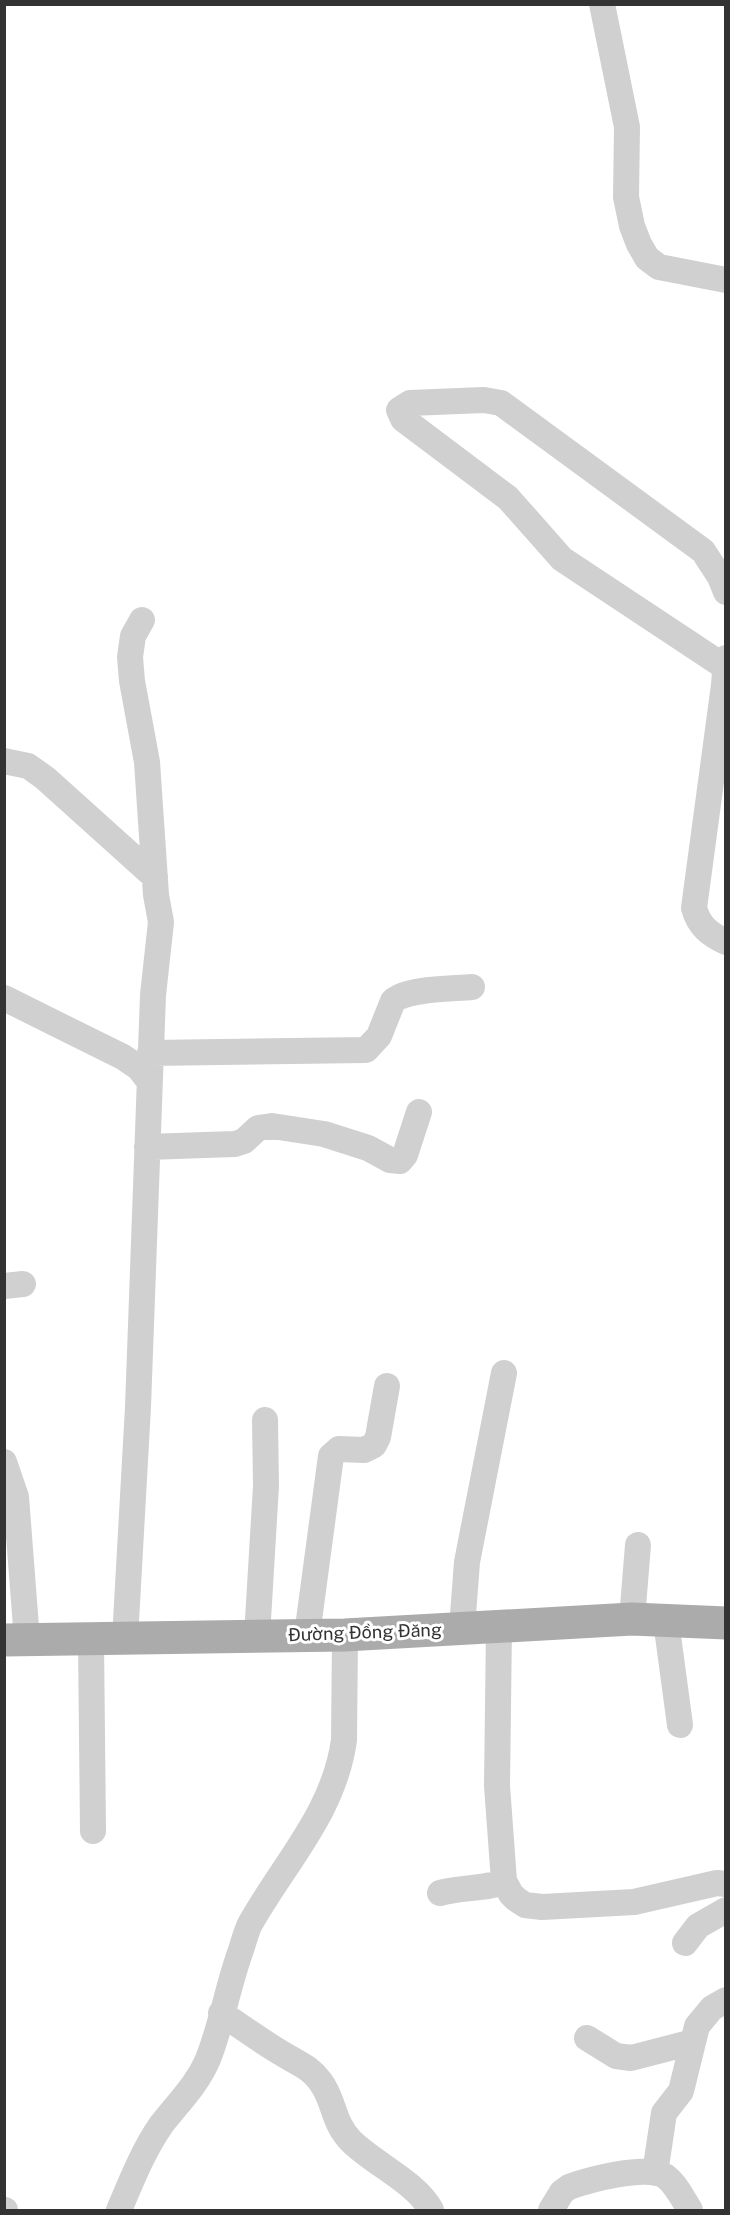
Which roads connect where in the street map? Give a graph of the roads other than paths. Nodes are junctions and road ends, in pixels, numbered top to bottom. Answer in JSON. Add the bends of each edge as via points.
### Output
{"nodes":[{"id":1,"x":602,"y":4,"type":"edge"},
{"id":2,"x":726,"y":280,"type":"edge"},
{"id":3,"x":726,"y":592,"type":"edge"},
{"id":4,"x":142,"y":620,"type":"dead end"},
{"id":5,"x":726,"y":658,"type":"edge"},
{"id":6,"x":725,"y":667,"type":"edge"},
{"id":7,"x":4,"y":761,"type":"edge"},
{"id":8,"x":155,"y":877,"type":"junction"},
{"id":9,"x":726,"y":942,"type":"edge"},
{"id":10,"x":472,"y":987,"type":"dead end"},
{"id":11,"x":4,"y":998,"type":"edge"},
{"id":12,"x":150,"y":1053,"type":"junction"},
{"id":13,"x":149,"y":1081,"type":"junction"},
{"id":14,"x":419,"y":1112,"type":"dead end"},
{"id":15,"x":147,"y":1147,"type":"junction"},
{"id":16,"x":504,"y":1373,"type":"dead end"},
{"id":17,"x":387,"y":1386,"type":"dead end"},
{"id":18,"x":265,"y":1420,"type":"dead end"},
{"id":19,"x":4,"y":1462,"type":"edge"},
{"id":20,"x":638,"y":1545,"type":"dead end"},
{"id":21,"x":632,"y":1619,"type":"junction"},
{"id":22,"x":666,"y":1621,"type":"junction"},
{"id":23,"x":726,"y":1623,"type":"edge"},
{"id":24,"x":499,"y":1627,"type":"junction"},
{"id":25,"x":462,"y":1629,"type":"junction"},
{"id":26,"x":307,"y":1635,"type":"junction"},
{"id":27,"x":345,"y":1635,"type":"junction"},
{"id":28,"x":257,"y":1636,"type":"junction"},
{"id":29,"x":125,"y":1639,"type":"junction"},
{"id":30,"x":16,"y":1640,"type":"edge"},
{"id":31,"x":91,"y":1640,"type":"junction"},
{"id":32,"x":680,"y":1725,"type":"dead end"},
{"id":33,"x":93,"y":1831,"type":"dead end"},
{"id":34,"x":504,"y":1881,"type":"junction"},
{"id":35,"x":726,"y":1884,"type":"edge"},
{"id":36,"x":440,"y":1893,"type":"dead end"},
{"id":37,"x":726,"y":1910,"type":"edge"},
{"id":38,"x":685,"y":1943,"type":"dead end"},
{"id":39,"x":726,"y":2000,"type":"edge"},
{"id":40,"x":221,"y":2013,"type":"junction"},
{"id":41,"x":587,"y":2038,"type":"dead end"},
{"id":42,"x":693,"y":2042,"type":"junction"},
{"id":43,"x":655,"y":2173,"type":"junction"},
{"id":44,"x":119,"y":2211,"type":"edge"},
{"id":45,"x":431,"y":2211,"type":"edge"},
{"id":46,"x":551,"y":2211,"type":"edge"},
{"id":47,"x":690,"y":2211,"type":"edge"}],
"edges":[{"from":1,"to":2,"type":"street","via":[[627,127],[627,197],[639,244],[647,258],[659,267]]},
{"from":3,"to":6,"type":"street","via":[[703,551],[501,403],[410,403],[399,410],[403,419],[508,498],[561,559]]},
{"from":4,"to":8,"type":"street","via":[[133,636],[130,657],[147,762]]},
{"from":5,"to":6,"type":"street"},
{"from":6,"to":9,"type":"street","via":[[694,908],[703,928]]},
{"from":7,"to":8,"type":"street","via":[[28,766],[45,778]]},
{"from":8,"to":12,"type":"street","via":[[161,922]]},
{"from":10,"to":12,"type":"street","via":[[396,998],[379,1036],[366,1050]]},
{"from":11,"to":13,"type":"street","via":[[123,1057]]},
{"from":12,"to":13,"type":"street"},
{"from":13,"to":15,"type":"street"},
{"from":14,"to":15,"type":"street","via":[[400,1161],[324,1134],[272,1126],[258,1128],[235,1144]]},
{"from":15,"to":29,"type":"street"},
{"from":16,"to":25,"type":"street","via":[[466,1572]]},
{"from":17,"to":26,"type":"street","via":[[374,1445],[364,1450],[339,1449],[331,1456]]},
{"from":18,"to":28,"type":"street","via":[[266,1486]]},
{"from":19,"to":30,"type":"street","via":[[16,1497]]},
{"from":20,"to":21,"type":"street"},
{"from":21,"to":22,"type":"main road","name":"Đường Đồng Đăng"},
{"from":21,"to":24,"type":"main road","name":"Đường Đồng Đăng"},
{"from":22,"to":23,"type":"main road","name":"Đường Đồng Đăng"},
{"from":22,"to":32,"type":"street"},
{"from":24,"to":25,"type":"main road","name":"Đường Đồng Đăng"},
{"from":24,"to":34,"type":"street","via":[[497,1786]]},
{"from":25,"to":27,"type":"main road","name":"Đường Đồng Đăng"},
{"from":26,"to":27,"type":"main road","name":"Đường Đồng Đăng"},
{"from":26,"to":28,"type":"main road","name":"Đường Đồng Đăng"},
{"from":27,"to":40,"type":"street","via":[[342,1754],[325,1805],[249,1926]]},
{"from":28,"to":29,"type":"main road","name":"Đường Đồng Đăng"},
{"from":29,"to":31,"type":"main road","name":"Đường Đồng Đăng"},
{"from":30,"to":31,"type":"main road","name":"Đường Đồng Đăng"},
{"from":31,"to":33,"type":"street"},
{"from":34,"to":35,"type":"street","via":[[516,1899],[525,1905],[542,1907],[634,1902]]},
{"from":34,"to":36,"type":"street"},
{"from":37,"to":38,"type":"street","via":[[698,1926]]},
{"from":39,"to":42,"type":"street","via":[[702,2018]]},
{"from":40,"to":44,"type":"street","via":[[208,2058],[184,2099],[151,2141]]},
{"from":40,"to":45,"type":"street","via":[[311,2070],[325,2087],[344,2134],[410,2187]]},
{"from":41,"to":42,"type":"street","via":[[622,2058]]},
{"from":42,"to":43,"type":"street","via":[[681,2091],[664,2113]]},
{"from":43,"to":46,"type":"street","via":[[618,2175],[569,2187]]},
{"from":43,"to":47,"type":"street","via":[[665,2176]]}]}
